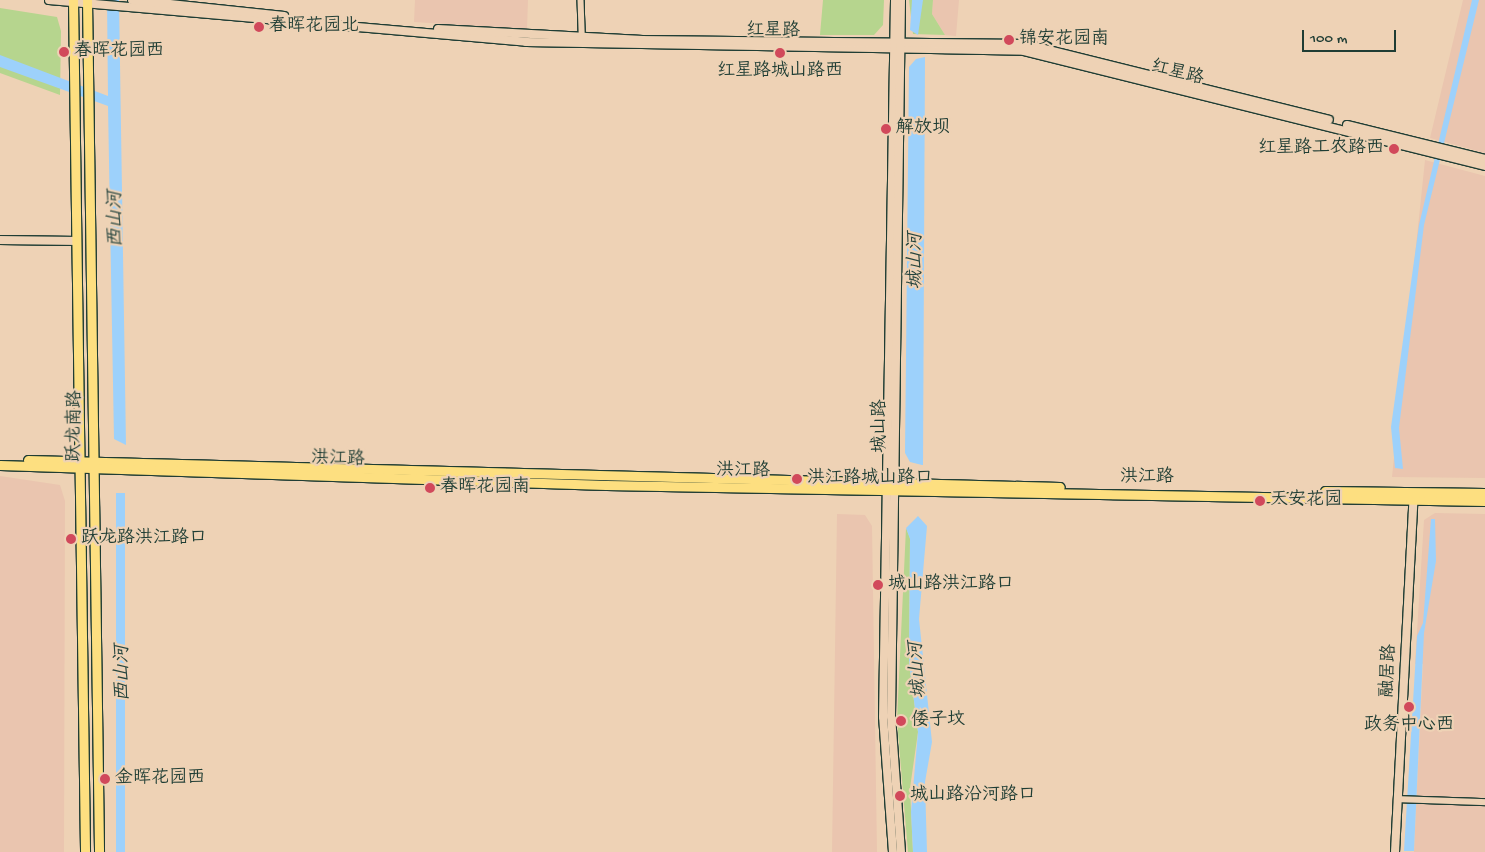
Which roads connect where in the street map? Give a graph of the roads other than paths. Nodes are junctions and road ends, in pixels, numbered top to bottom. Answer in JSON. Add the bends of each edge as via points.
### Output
{"nodes":[{"id":1,"x":49,"y":0,"type":"edge"},
{"id":2,"x":132,"y":0,"type":"edge"},
{"id":3,"x":581,"y":0,"type":"edge"},
{"id":4,"x":894,"y":0,"type":"edge"},
{"id":5,"x":901,"y":0,"type":"edge"},
{"id":6,"x":73,"y":1,"type":"edge"},
{"id":7,"x":87,"y":1,"type":"edge"},
{"id":8,"x":582,"y":38,"type":"junction"},
{"id":9,"x":896,"y":44,"type":"junction"},
{"id":10,"x":1445,"y":151,"type":"junction"},
{"id":11,"x":1485,"y":159,"type":"edge"},
{"id":12,"x":1485,"y":166,"type":"edge"},
{"id":13,"x":0,"y":240,"type":"edge"},
{"id":14,"x":75,"y":241,"type":"junction"},
{"id":15,"x":0,"y":459,"type":"edge"},
{"id":16,"x":0,"y":465,"type":"edge"},
{"id":17,"x":76,"y":465,"type":"junction"},
{"id":18,"x":92,"y":465,"type":"junction"},
{"id":19,"x":886,"y":488,"type":"junction"},
{"id":20,"x":897,"y":488,"type":"junction"},
{"id":21,"x":1485,"y":494,"type":"edge"},
{"id":22,"x":1414,"y":496,"type":"junction"},
{"id":23,"x":1485,"y":501,"type":"edge"},
{"id":24,"x":1402,"y":799,"type":"junction"},
{"id":25,"x":1485,"y":802,"type":"edge"},
{"id":26,"x":85,"y":852,"type":"edge"},
{"id":27,"x":99,"y":852,"type":"edge"},
{"id":28,"x":893,"y":852,"type":"edge"},
{"id":29,"x":901,"y":852,"type":"edge"},
{"id":30,"x":1395,"y":852,"type":"edge"}],
"edges":[{"from":1,"to":6,"type":"main road","name":"红星路"},
{"from":2,"to":8,"type":"main road","name":"红星路","via":[[305,19]]},
{"from":3,"to":8,"type":"street"},
{"from":4,"to":9,"type":"main road","name":"城山路"},
{"from":5,"to":9,"type":"main road","name":"城山路"},
{"from":6,"to":7,"type":"main road","name":"红星路"},
{"from":6,"to":14,"type":"main road","name":"跃龙南路"},
{"from":7,"to":9,"type":"main road","name":"红星路","via":[[526,42]]},
{"from":7,"to":18,"type":"main road","name":"跃龙南路"},
{"from":8,"to":9,"type":"main road","name":"红星路"},
{"from":9,"to":10,"type":"main road","name":"红星路","via":[[1024,51]]},
{"from":9,"to":19,"type":"main road","name":"城山路"},
{"from":9,"to":20,"type":"main road","name":"城山路"},
{"from":10,"to":11,"type":"main road","name":"红星路"},
{"from":10,"to":12,"type":"main road","name":"红星路"},
{"from":13,"to":14,"type":"main road"},
{"from":14,"to":17,"type":"main road","name":"跃龙南路"},
{"from":15,"to":17,"type":"main road","name":"洪江路"},
{"from":16,"to":17,"type":"main road","name":"洪江路"},
{"from":17,"to":18,"type":"main road","name":"洪江路"},
{"from":17,"to":26,"type":"main road","name":"跃龙南路"},
{"from":18,"to":19,"type":"main road","name":"洪江路"},
{"from":18,"to":27,"type":"main road","name":"跃龙南路"},
{"from":19,"to":20,"type":"main road","name":"洪江路"},
{"from":19,"to":28,"type":"main road","name":"城山路","via":[[883,717]]},
{"from":20,"to":22,"type":"main road","name":"洪江路"},
{"from":20,"to":29,"type":"main road","name":"城山路","via":[[891,716]]},
{"from":21,"to":22,"type":"main road","name":"洪江路"},
{"from":22,"to":23,"type":"main road","name":"洪江路"},
{"from":22,"to":24,"type":"main road","name":"融居路"},
{"from":24,"to":25,"type":"street"},
{"from":24,"to":30,"type":"main road","name":"融居路"}]}
